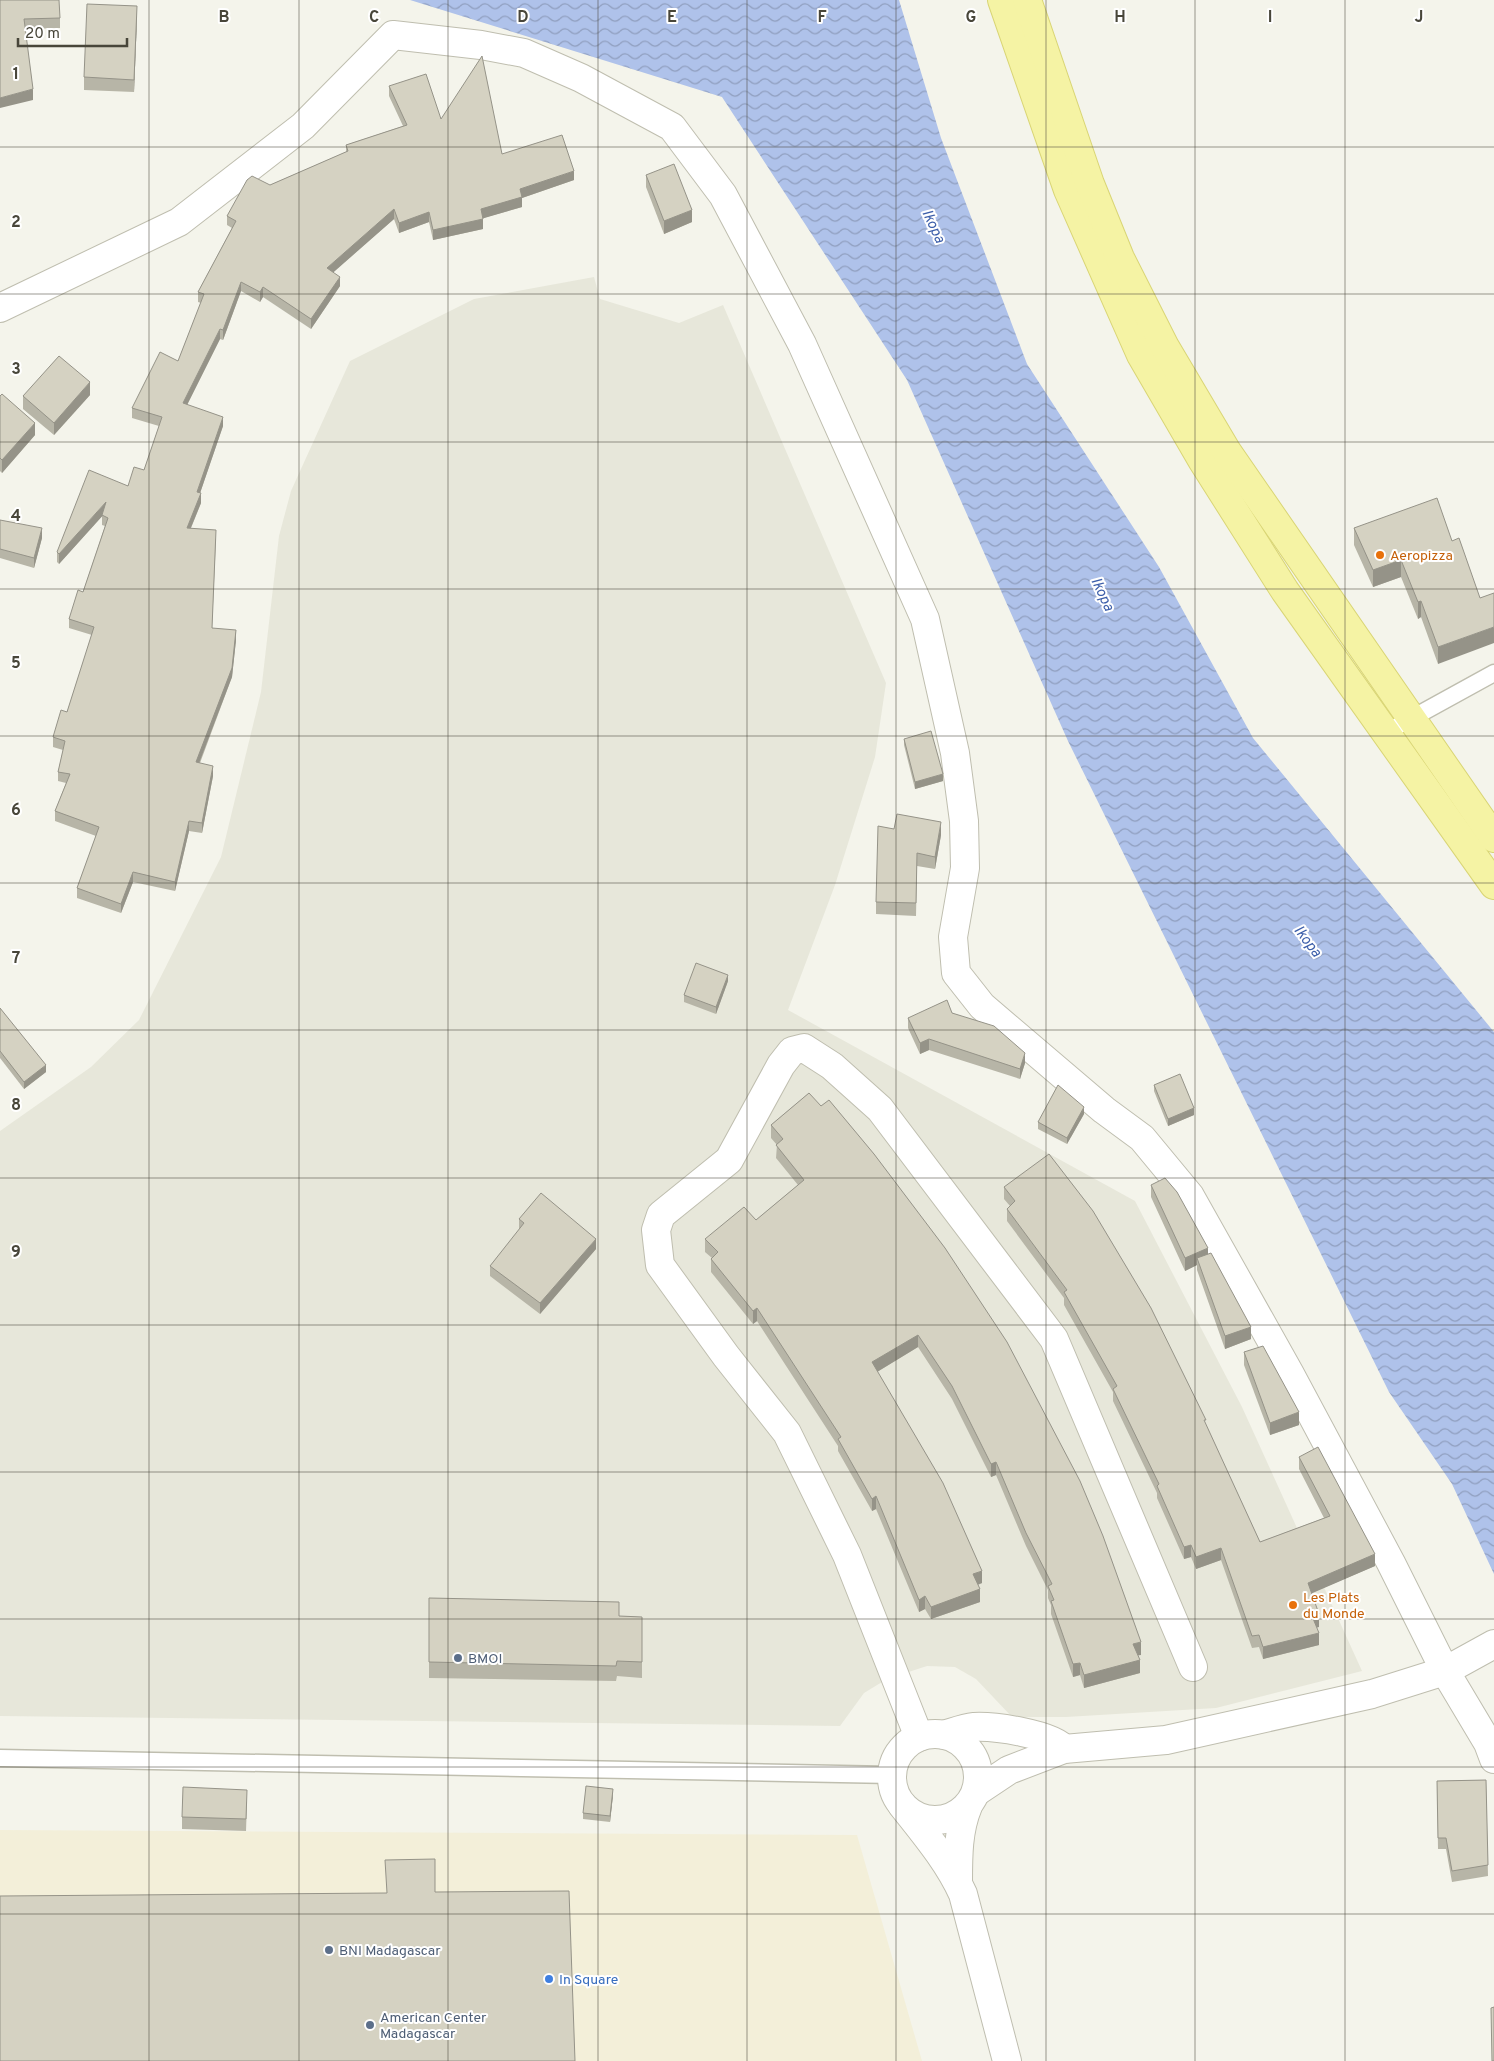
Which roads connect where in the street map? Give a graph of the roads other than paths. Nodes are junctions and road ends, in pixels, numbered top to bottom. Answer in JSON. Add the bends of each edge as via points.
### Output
{"nodes":[{"id":1,"x":1002,"y":0,"type":"edge"},
{"id":2,"x":1027,"y":0,"type":"edge"},
{"id":3,"x":0,"y":308,"type":"edge"},
{"id":4,"x":1494,"y":673,"type":"edge"},
{"id":5,"x":1411,"y":718,"type":"junction"},
{"id":6,"x":1386,"y":733,"type":"junction"},
{"id":7,"x":1494,"y":838,"type":"edge"},
{"id":8,"x":1494,"y":886,"type":"edge"},
{"id":9,"x":1487,"y":1648,"type":"edge"},
{"id":10,"x":1192,"y":1667,"type":"dead end"},
{"id":11,"x":1445,"y":1671,"type":"junction"},
{"id":12,"x":931,"y":1736,"type":"junction"},
{"id":13,"x":1064,"y":1749,"type":"junction"},
{"id":14,"x":0,"y":1758,"type":"edge"},
{"id":15,"x":1494,"y":1759,"type":"edge"},
{"id":16,"x":892,"y":1775,"type":"junction"},
{"id":17,"x":972,"y":1799,"type":"junction"},
{"id":18,"x":902,"y":1805,"type":"junction"},
{"id":19,"x":958,"y":1882,"type":"junction"},
{"id":20,"x":1007,"y":2061,"type":"edge"}],
"edges":[{"from":1,"to":6,"type":"main road","via":[[1068,190],[1141,355],[1202,460],[1285,591]]},
{"from":2,"to":5,"type":"main road","via":[[1090,184],[1120,258],[1165,348],[1216,433]]},
{"from":3,"to":11,"type":"street","via":[[179,222],[303,126],[393,35],[524,53],[581,78],[672,127],[723,195],[802,344],[925,619],[955,753],[964,821],[965,868],[953,938],[956,973],[982,1006],[1104,1110],[1142,1138],[1190,1196],[1391,1562]]},
{"from":4,"to":5,"type":"lane"},
{"from":5,"to":6,"type":"lane"},
{"from":5,"to":7,"type":"main road"},
{"from":6,"to":8,"type":"main road"},
{"from":9,"to":11,"type":"street"},
{"from":10,"to":12,"type":"street","via":[[1054,1339],[880,1109],[832,1066],[804,1048],[792,1051],[781,1064],[729,1160],[661,1215],[656,1230],[660,1266],[787,1433]]},
{"from":11,"to":13,"type":"street","via":[[1372,1694],[1166,1740]]},
{"from":11,"to":15,"type":"street","via":[[1488,1743]]},
{"from":12,"to":13,"type":"street","via":[[973,1727],[995,1728],[1053,1741]]},
{"from":12,"to":16,"type":"street","via":[[902,1749]]},
{"from":12,"to":17,"type":"street","via":[[959,1741],[971,1752],[979,1776]]},
{"from":13,"to":17,"type":"street","via":[[1010,1770]]},
{"from":14,"to":16,"type":"lane"},
{"from":16,"to":18,"type":"street","via":[[893,1788]]},
{"from":17,"to":18,"type":"street","via":[[958,1815],[945,1820],[931,1820],[912,1814]]},
{"from":17,"to":19,"type":"street","via":[[962,1820]]},
{"from":18,"to":19,"type":"street"},
{"from":19,"to":20,"type":"street"}]}
